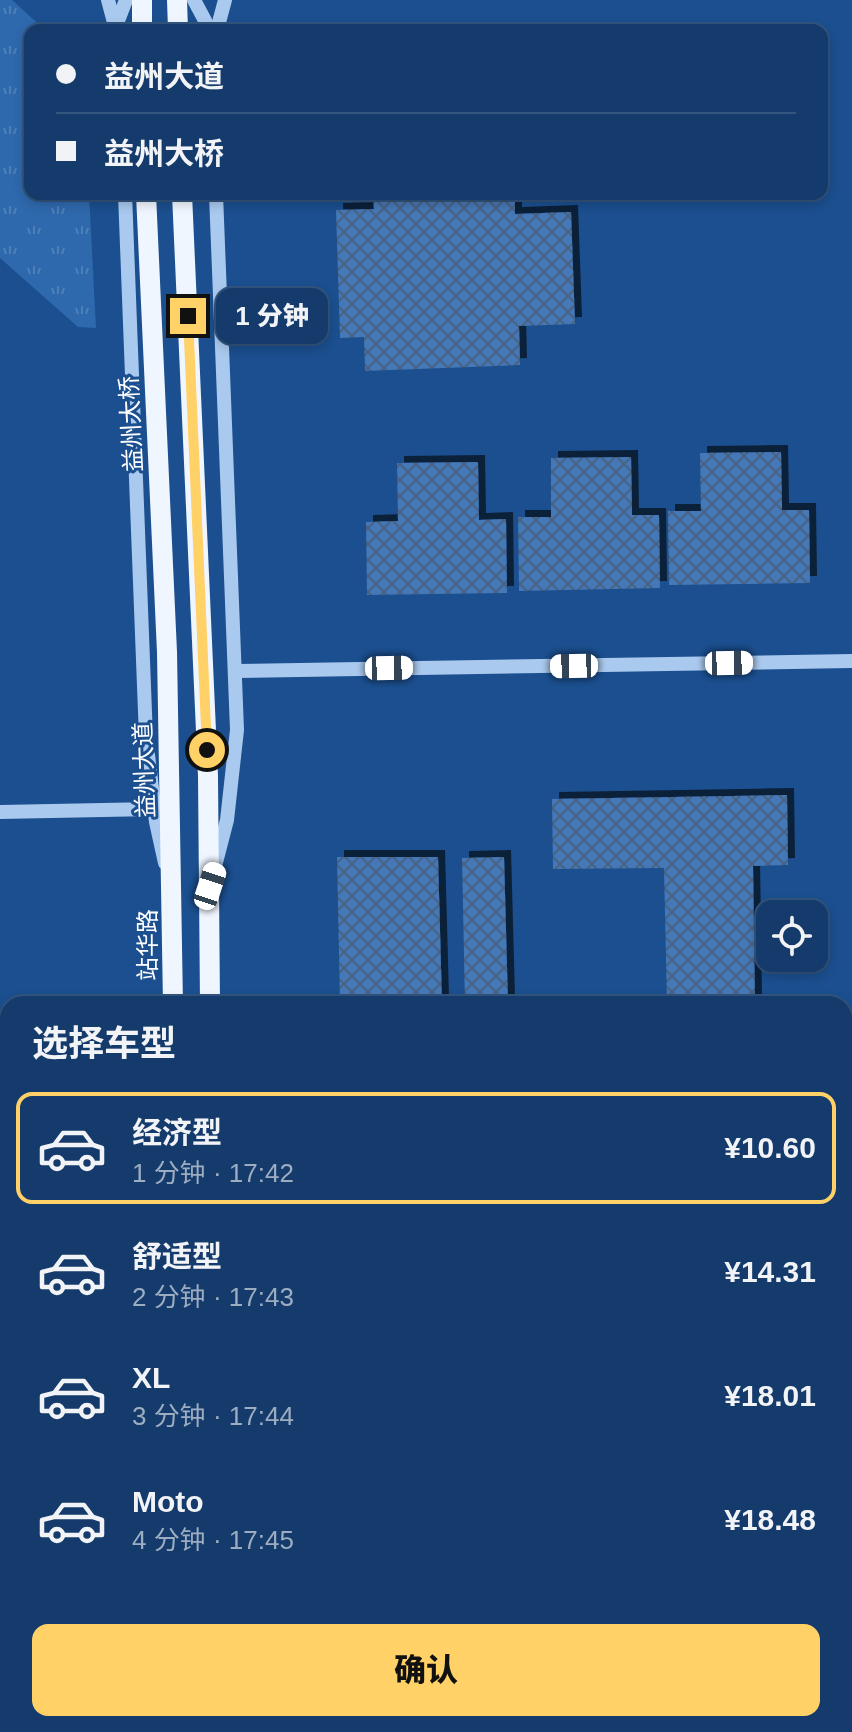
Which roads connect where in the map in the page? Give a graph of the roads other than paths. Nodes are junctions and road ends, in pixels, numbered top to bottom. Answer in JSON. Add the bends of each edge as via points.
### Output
{"nodes":[{"id":1,"x":108,"y":0,"type":"edge"},
{"id":2,"x":126,"y":0,"type":"edge"},
{"id":3,"x":142,"y":0,"type":"edge"},
{"id":4,"x":177,"y":0,"type":"edge"},
{"id":5,"x":194,"y":0,"type":"edge"},
{"id":6,"x":225,"y":0,"type":"edge"},
{"id":7,"x":115,"y":24,"type":"edge"},
{"id":8,"x":117,"y":24,"type":"edge"},
{"id":9,"x":142,"y":24,"type":"edge"},
{"id":10,"x":178,"y":24,"type":"edge"},
{"id":11,"x":207,"y":24,"type":"edge"},
{"id":12,"x":219,"y":24,"type":"edge"},
{"id":13,"x":125,"y":200,"type":"edge"},
{"id":14,"x":146,"y":200,"type":"edge"},
{"id":15,"x":182,"y":200,"type":"edge"},
{"id":16,"x":216,"y":200,"type":"edge"},
{"id":17,"x":167,"y":652,"type":"joint"},
{"id":18,"x":852,"y":661,"type":"edge"},
{"id":19,"x":235,"y":671,"type":"junction"},
{"id":20,"x":154,"y":809,"type":"junction"},
{"id":21,"x":0,"y":812,"type":"edge"},
{"id":22,"x":210,"y":886,"type":"junction"},
{"id":23,"x":173,"y":887,"type":"junction"},
{"id":24,"x":173,"y":996,"type":"edge"},
{"id":25,"x":210,"y":996,"type":"edge"}],
"edges":[{"from":1,"to":7,"type":"street"},
{"from":2,"to":8,"type":"street"},
{"from":3,"to":9,"type":"main road"},
{"from":4,"to":10,"type":"main road"},
{"from":5,"to":11,"type":"street"},
{"from":6,"to":12,"type":"street"},
{"from":13,"to":20,"type":"street","via":[[146,738]]},
{"from":14,"to":17,"type":"main road","name":"益州大桥"},
{"from":15,"to":22,"type":"main road"},
{"from":16,"to":19,"type":"street"},
{"from":17,"to":23,"type":"main road","name":"益州大道"},
{"from":18,"to":19,"type":"street"},
{"from":19,"to":22,"type":"street","via":[[233,778]]},
{"from":20,"to":21,"type":"street"},
{"from":20,"to":23,"type":"street"},
{"from":22,"to":25,"type":"main road"},
{"from":23,"to":24,"type":"main road","name":"站华路"}]}
